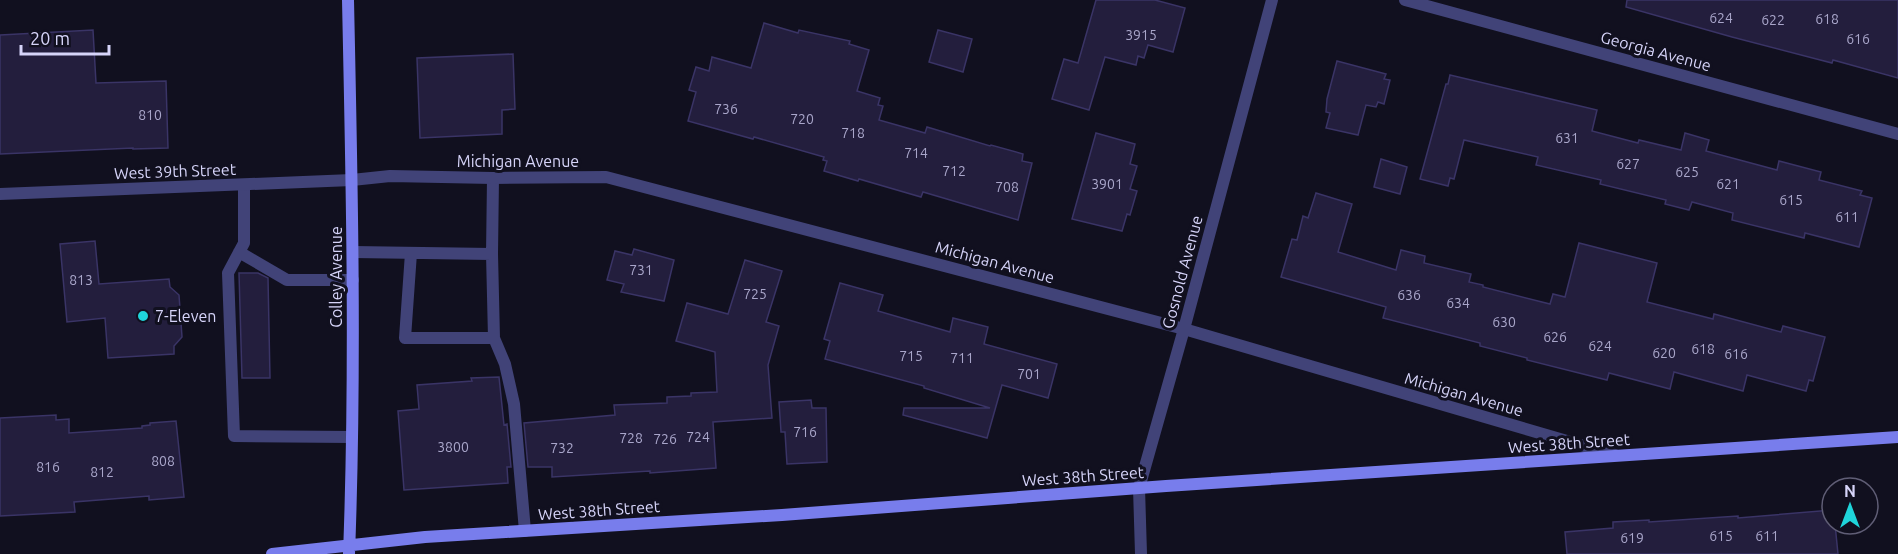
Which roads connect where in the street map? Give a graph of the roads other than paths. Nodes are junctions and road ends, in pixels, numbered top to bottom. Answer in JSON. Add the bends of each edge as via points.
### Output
{"nodes":[{"id":1,"x":348,"y":0,"type":"edge"},
{"id":2,"x":1272,"y":0,"type":"edge"},
{"id":3,"x":1405,"y":0,"type":"edge"},
{"id":4,"x":1898,"y":134,"type":"edge"},
{"id":5,"x":493,"y":178,"type":"junction"},
{"id":6,"x":352,"y":180,"type":"junction"},
{"id":7,"x":244,"y":184,"type":"junction"},
{"id":8,"x":0,"y":194,"type":"edge"},
{"id":9,"x":239,"y":252,"type":"junction"},
{"id":10,"x":352,"y":252,"type":"junction"},
{"id":11,"x":411,"y":253,"type":"junction"},
{"id":12,"x":492,"y":254,"type":"junction"},
{"id":13,"x":353,"y":280,"type":"junction"},
{"id":14,"x":1184,"y":329,"type":"junction"},
{"id":15,"x":494,"y":338,"type":"junction"},
{"id":16,"x":352,"y":437,"type":"junction"},
{"id":17,"x":1898,"y":437,"type":"edge"},
{"id":18,"x":1618,"y":456,"type":"junction"},
{"id":19,"x":1138,"y":488,"type":"junction"},
{"id":20,"x":525,"y":531,"type":"junction"},
{"id":21,"x":349,"y":549,"type":"edge"},
{"id":22,"x":272,"y":554,"type":"edge"},
{"id":23,"x":1141,"y":554,"type":"edge"}],
"edges":[{"from":1,"to":6,"type":"main road","name":"Colley Avenue"},
{"from":2,"to":14,"type":"street","name":"Gosnold Avenue"},
{"from":3,"to":4,"type":"street","name":"Georgia Avenue"},
{"from":5,"to":6,"type":"street","name":"Michigan Avenue","via":[[390,176]]},
{"from":5,"to":12,"type":"street"},
{"from":5,"to":14,"type":"street","name":"Michigan Avenue","via":[[606,177]]},
{"from":6,"to":7,"type":"street","name":"West 39th Street"},
{"from":6,"to":10,"type":"main road","name":"Colley Avenue"},
{"from":7,"to":8,"type":"street","name":"West 39th Street"},
{"from":7,"to":9,"type":"street","via":[[244,243]]},
{"from":9,"to":13,"type":"street","via":[[287,279]]},
{"from":9,"to":16,"type":"street","via":[[228,273],[234,436]]},
{"from":10,"to":11,"type":"street"},
{"from":10,"to":13,"type":"main road","name":"Colley Avenue"},
{"from":11,"to":12,"type":"street"},
{"from":11,"to":15,"type":"street","via":[[405,338]]},
{"from":12,"to":15,"type":"street"},
{"from":13,"to":16,"type":"main road","name":"Colley Avenue"},
{"from":14,"to":18,"type":"street","name":"Michigan Avenue"},
{"from":14,"to":19,"type":"street","name":"Gosnold Avenue"},
{"from":15,"to":20,"type":"street","via":[[514,404]]},
{"from":16,"to":21,"type":"main road","name":"Colley Avenue"},
{"from":17,"to":18,"type":"main road","name":"West 38th Street"},
{"from":18,"to":19,"type":"main road","name":"West 38th Street"},
{"from":19,"to":20,"type":"main road","name":"West 38th Street"},
{"from":19,"to":23,"type":"street","name":"Gosnold Avenue"},
{"from":20,"to":21,"type":"main road","name":"West 38th Street","via":[[424,537]]},
{"from":21,"to":22,"type":"main road","name":"West 38th Street"}]}
